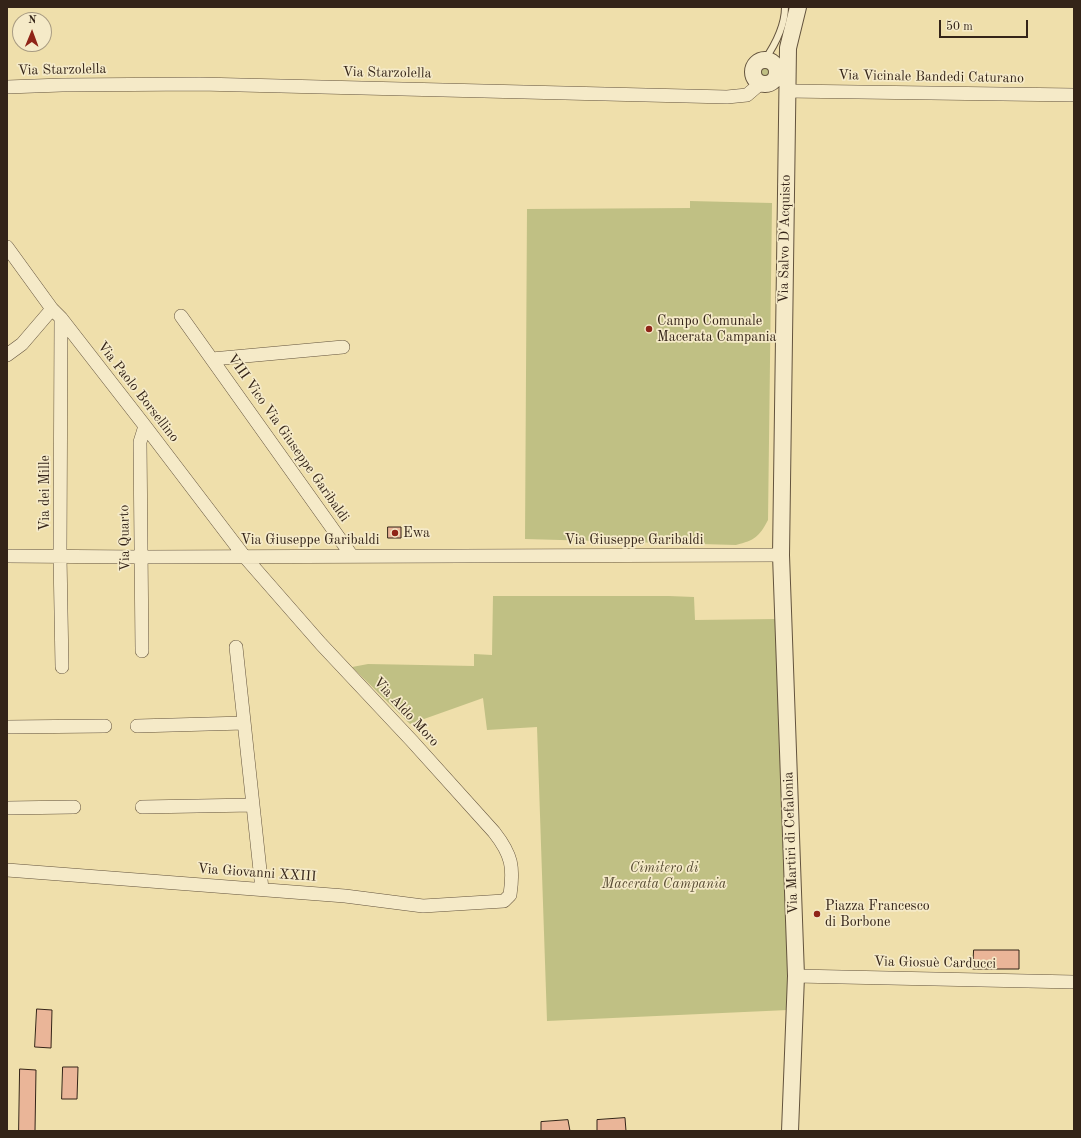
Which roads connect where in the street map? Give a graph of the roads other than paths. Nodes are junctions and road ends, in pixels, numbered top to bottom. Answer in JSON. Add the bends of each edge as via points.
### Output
{"nodes":[{"id":1,"x":785,"y":7,"type":"edge"},
{"id":2,"x":798,"y":7,"type":"edge"},
{"id":3,"x":788,"y":48,"type":"junction"},
{"id":4,"x":769,"y":73,"type":"junction"},
{"id":5,"x":7,"y":87,"type":"edge"},
{"id":6,"x":787,"y":92,"type":"junction"},
{"id":7,"x":1074,"y":95,"type":"edge"},
{"id":8,"x":7,"y":247,"type":"edge"},
{"id":9,"x":56,"y":314,"type":"junction"},
{"id":10,"x":181,"y":316,"type":"dead end"},
{"id":11,"x":342,"y":347,"type":"dead end"},
{"id":12,"x":7,"y":354,"type":"edge"},
{"id":13,"x":212,"y":359,"type":"junction"},
{"id":14,"x":145,"y":426,"type":"junction"},
{"id":15,"x":780,"y":555,"type":"junction"},
{"id":16,"x":7,"y":556,"type":"edge"},
{"id":17,"x":60,"y":556,"type":"junction"},
{"id":18,"x":244,"y":556,"type":"junction"},
{"id":19,"x":352,"y":556,"type":"junction"},
{"id":20,"x":141,"y":557,"type":"junction"},
{"id":21,"x":236,"y":647,"type":"dead end"},
{"id":22,"x":142,"y":651,"type":"dead end"},
{"id":23,"x":62,"y":667,"type":"dead end"},
{"id":24,"x":244,"y":724,"type":"junction"},
{"id":25,"x":105,"y":726,"type":"dead end"},
{"id":26,"x":137,"y":726,"type":"dead end"},
{"id":27,"x":7,"y":727,"type":"edge"},
{"id":28,"x":253,"y":805,"type":"junction"},
{"id":29,"x":74,"y":807,"type":"dead end"},
{"id":30,"x":142,"y":807,"type":"dead end"},
{"id":31,"x":7,"y":808,"type":"edge"},
{"id":32,"x":7,"y":870,"type":"edge"},
{"id":33,"x":262,"y":889,"type":"junction"},
{"id":34,"x":504,"y":901,"type":"joint"},
{"id":35,"x":796,"y":976,"type":"junction"},
{"id":36,"x":1074,"y":982,"type":"edge"},
{"id":37,"x":790,"y":1131,"type":"edge"}],
"edges":[{"from":1,"to":4,"type":"lane"},
{"from":2,"to":3,"type":"street","name":"Via Salvo D'Acquisto"},
{"from":3,"to":4,"type":"street","name":"Via Salvo D'Acquisto"},
{"from":3,"to":6,"type":"street","name":"Via Salvo D'Acquisto"},
{"from":4,"to":5,"type":"street","name":"Via Starzolella","via":[[747,95],[727,97],[200,84]]},
{"from":4,"to":6,"type":"street"},
{"from":6,"to":7,"type":"street","name":"Via Vicinale Bandedi Caturano"},
{"from":6,"to":15,"type":"street","name":"Via Salvo D'Acquisto"},
{"from":8,"to":9,"type":"street","name":"Via Paolo Borsellino"},
{"from":9,"to":12,"type":"street"},
{"from":9,"to":14,"type":"street","name":"Via Paolo Borsellino"},
{"from":9,"to":17,"type":"street","name":"Via dei Mille"},
{"from":10,"to":13,"type":"street","name":"VIII Vico Via Giuseppe Garibaldi"},
{"from":11,"to":13,"type":"street","name":"VIII Vico Via Giuseppe Garibaldi"},
{"from":13,"to":19,"type":"street","name":"VIII Vico Via Giuseppe Garibaldi"},
{"from":14,"to":18,"type":"street","name":"Via Paolo Borsellino"},
{"from":14,"to":20,"type":"street","name":"Via Quarto","via":[[140,442]]},
{"from":15,"to":19,"type":"street","name":"Via Giuseppe Garibaldi"},
{"from":15,"to":35,"type":"street","name":"Via Martiri di Cefalonia"},
{"from":16,"to":17,"type":"street","name":"Via Giuseppe Garibaldi"},
{"from":17,"to":20,"type":"street","name":"Via Giuseppe Garibaldi"},
{"from":17,"to":23,"type":"street","name":"Via dei Mille"},
{"from":18,"to":19,"type":"street","name":"Via Giuseppe Garibaldi"},
{"from":18,"to":20,"type":"street","name":"Via Giuseppe Garibaldi"},
{"from":18,"to":34,"type":"street","name":"Via Aldo Moro","via":[[504,845],[510,858],[512,880],[510,895]]},
{"from":20,"to":22,"type":"street","name":"Via Quarto"},
{"from":21,"to":24,"type":"street"},
{"from":24,"to":26,"type":"street"},
{"from":24,"to":28,"type":"street"},
{"from":25,"to":27,"type":"street"},
{"from":28,"to":30,"type":"street"},
{"from":28,"to":33,"type":"street"},
{"from":29,"to":31,"type":"street"},
{"from":32,"to":33,"type":"street","name":"Via Giovanni XXIII"},
{"from":33,"to":34,"type":"street","name":"Via Giovanni XXIII","via":[[422,906]]},
{"from":35,"to":36,"type":"street","name":"Via Giosuè Carducci"},
{"from":35,"to":37,"type":"street","name":"Via Martiri di Cefalonia"}]}
